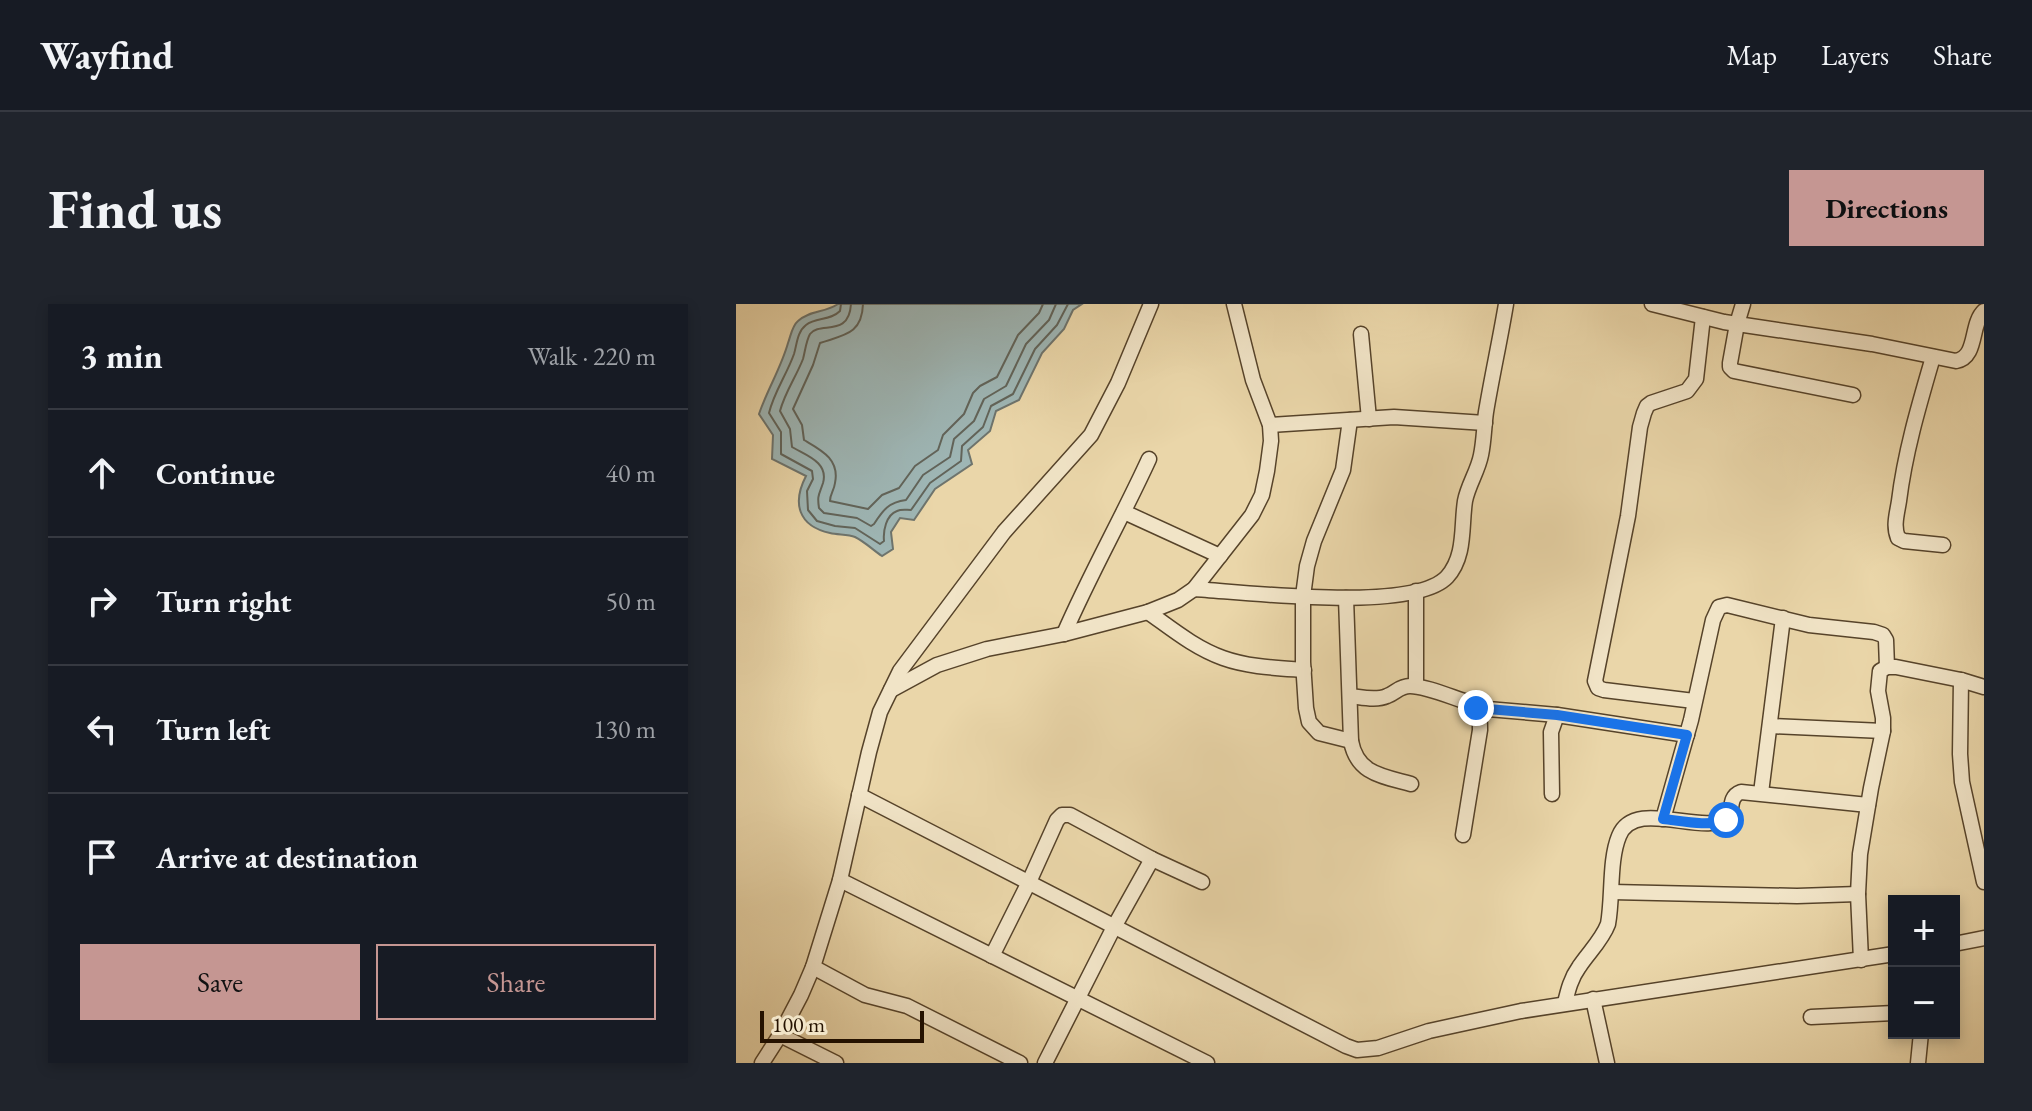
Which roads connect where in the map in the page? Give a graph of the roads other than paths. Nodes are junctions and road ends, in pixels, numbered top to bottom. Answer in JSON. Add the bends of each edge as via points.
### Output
{"nodes":[{"id":1,"x":1151,"y":304,"type":"edge"},
{"id":2,"x":1234,"y":304,"type":"edge"},
{"id":3,"x":1506,"y":304,"type":"edge"},
{"id":4,"x":1652,"y":304,"type":"edge"},
{"id":5,"x":1743,"y":304,"type":"edge"},
{"id":6,"x":1984,"y":311,"type":"edge"},
{"id":7,"x":1703,"y":317,"type":"junction"},
{"id":8,"x":1737,"y":324,"type":"junction"},
{"id":9,"x":1361,"y":334,"type":"dead end"},
{"id":10,"x":1933,"y":357,"type":"junction"},
{"id":11,"x":1853,"y":395,"type":"dead end"},
{"id":12,"x":1369,"y":419,"type":"junction"},
{"id":13,"x":1350,"y":420,"type":"junction"},
{"id":14,"x":1485,"y":423,"type":"junction"},
{"id":15,"x":1270,"y":425,"type":"junction"},
{"id":16,"x":1149,"y":459,"type":"dead end"},
{"id":17,"x":1124,"y":512,"type":"junction"},
{"id":18,"x":1943,"y":545,"type":"dead end"},
{"id":19,"x":1220,"y":556,"type":"junction"},
{"id":20,"x":1194,"y":589,"type":"junction"},
{"id":21,"x":1416,"y":591,"type":"junction"},
{"id":22,"x":1303,"y":596,"type":"junction"},
{"id":23,"x":1346,"y":598,"type":"junction"},
{"id":24,"x":1148,"y":612,"type":"junction"},
{"id":25,"x":1783,"y":618,"type":"junction"},
{"id":26,"x":1064,"y":634,"type":"junction"},
{"id":27,"x":1887,"y":667,"type":"junction"},
{"id":28,"x":1304,"y":670,"type":"junction"},
{"id":29,"x":1961,"y":680,"type":"junction"},
{"id":30,"x":1416,"y":686,"type":"junction"},
{"id":31,"x":1984,"y":687,"type":"edge"},
{"id":32,"x":891,"y":690,"type":"junction"},
{"id":33,"x":1350,"y":696,"type":"junction"},
{"id":34,"x":1694,"y":701,"type":"junction"},
{"id":35,"x":1476,"y":708,"type":"junction"},
{"id":36,"x":1557,"y":715,"type":"junction"},
{"id":37,"x":1770,"y":726,"type":"junction"},
{"id":38,"x":1883,"y":731,"type":"junction"},
{"id":39,"x":1687,"y":735,"type":"junction"},
{"id":40,"x":1351,"y":741,"type":"junction"},
{"id":41,"x":1411,"y":784,"type":"dead end"},
{"id":42,"x":1761,"y":793,"type":"junction"},
{"id":43,"x":1552,"y":794,"type":"dead end"},
{"id":44,"x":859,"y":795,"type":"junction"},
{"id":45,"x":1868,"y":805,"type":"junction"},
{"id":46,"x":1663,"y":819,"type":"junction"},
{"id":47,"x":1463,"y":835,"type":"dead end"},
{"id":48,"x":1152,"y":859,"type":"junction"},
{"id":49,"x":840,"y":880,"type":"junction"},
{"id":50,"x":1029,"y":882,"type":"junction"},
{"id":51,"x":1202,"y":882,"type":"dead end"},
{"id":52,"x":1984,"y":882,"type":"edge"},
{"id":53,"x":1612,"y":892,"type":"junction"},
{"id":54,"x":1858,"y":894,"type":"junction"},
{"id":55,"x":1114,"y":927,"type":"junction"},
{"id":56,"x":1984,"y":938,"type":"edge"},
{"id":57,"x":1960,"y":943,"type":"edge"},
{"id":58,"x":1888,"y":955,"type":"edge"},
{"id":59,"x":992,"y":956,"type":"junction"},
{"id":60,"x":1861,"y":960,"type":"junction"},
{"id":61,"x":813,"y":967,"type":"junction"},
{"id":62,"x":1078,"y":998,"type":"junction"},
{"id":63,"x":1593,"y":999,"type":"junction"},
{"id":64,"x":1565,"y":1003,"type":"junction"},
{"id":65,"x":1888,"y":1013,"type":"edge"},
{"id":66,"x":1811,"y":1017,"type":"dead end"},
{"id":67,"x":780,"y":1035,"type":"junction"},
{"id":68,"x":1920,"y":1039,"type":"edge"},
{"id":69,"x":1380,"y":1056,"type":"edge"},
{"id":70,"x":762,"y":1063,"type":"edge"},
{"id":71,"x":836,"y":1063,"type":"edge"},
{"id":72,"x":1020,"y":1063,"type":"edge"},
{"id":73,"x":1045,"y":1063,"type":"edge"},
{"id":74,"x":1207,"y":1063,"type":"edge"},
{"id":75,"x":1607,"y":1063,"type":"edge"},
{"id":76,"x":1918,"y":1063,"type":"edge"}],
"edges":[{"from":1,"to":32,"type":"street","via":[[1091,435],[1004,532]]},
{"from":2,"to":15,"type":"street"},
{"from":3,"to":14,"type":"street"},
{"from":4,"to":7,"type":"street"},
{"from":5,"to":8,"type":"street"},
{"from":6,"to":10,"type":"street","via":[[1963,360]]},
{"from":7,"to":8,"type":"street"},
{"from":7,"to":34,"type":"street","via":[[1692,386],[1647,406],[1640,427],[1595,681],[1604,690]]},
{"from":8,"to":10,"type":"street"},
{"from":8,"to":11,"type":"street","via":[[1730,363],[1734,371]]},
{"from":9,"to":12,"type":"street"},
{"from":10,"to":18,"type":"street","via":[[1910,435],[1895,527],[1904,541]]},
{"from":12,"to":13,"type":"street"},
{"from":12,"to":14,"type":"street"},
{"from":13,"to":15,"type":"street"},
{"from":13,"to":22,"type":"street","via":[[1343,470],[1314,541]]},
{"from":14,"to":21,"type":"street","via":[[1455,565],[1446,578]]},
{"from":15,"to":19,"type":"street","via":[[1262,495]]},
{"from":16,"to":17,"type":"street"},
{"from":17,"to":19,"type":"street"},
{"from":17,"to":26,"type":"street"},
{"from":19,"to":20,"type":"street"},
{"from":20,"to":22,"type":"street"},
{"from":20,"to":24,"type":"street"},
{"from":21,"to":23,"type":"street"},
{"from":21,"to":30,"type":"street"},
{"from":22,"to":23,"type":"street"},
{"from":22,"to":28,"type":"street"},
{"from":23,"to":33,"type":"street"},
{"from":24,"to":26,"type":"street"},
{"from":24,"to":28,"type":"street","via":[[1223,658]]},
{"from":25,"to":27,"type":"street","via":[[1883,635]]},
{"from":25,"to":34,"type":"street","via":[[1719,607]]},
{"from":25,"to":37,"type":"street"},
{"from":26,"to":32,"type":"street","via":[[937,665]]},
{"from":27,"to":29,"type":"street"},
{"from":27,"to":38,"type":"street","via":[[1880,671],[1878,691]]},
{"from":28,"to":40,"type":"street","via":[[1309,722],[1319,733]]},
{"from":29,"to":31,"type":"street"},
{"from":29,"to":52,"type":"street","via":[[1962,782]]},
{"from":30,"to":33,"type":"street","via":[[1384,697]]},
{"from":30,"to":35,"type":"street"},
{"from":32,"to":44,"type":"street","via":[[880,712]]},
{"from":33,"to":40,"type":"street"},
{"from":34,"to":39,"type":"street"},
{"from":35,"to":36,"type":"street"},
{"from":35,"to":47,"type":"street","via":[[1480,730]]},
{"from":36,"to":39,"type":"street"},
{"from":36,"to":43,"type":"street","via":[[1551,732]]},
{"from":37,"to":38,"type":"street"},
{"from":37,"to":42,"type":"street"},
{"from":38,"to":45,"type":"street"},
{"from":39,"to":46,"type":"street"},
{"from":40,"to":41,"type":"street","via":[[1365,768]]},
{"from":42,"to":45,"type":"street"},
{"from":42,"to":46,"type":"street","via":[[1735,794],[1730,816],[1719,823]]},
{"from":44,"to":49,"type":"street"},
{"from":44,"to":50,"type":"street"},
{"from":45,"to":54,"type":"street"},
{"from":46,"to":53,"type":"street","via":[[1635,819],[1620,833]]},
{"from":48,"to":50,"type":"street","via":[[1062,815]]},
{"from":48,"to":51,"type":"street"},
{"from":48,"to":55,"type":"street"},
{"from":49,"to":59,"type":"street"},
{"from":49,"to":61,"type":"street"},
{"from":50,"to":55,"type":"street"},
{"from":50,"to":59,"type":"street"},
{"from":53,"to":54,"type":"street"},
{"from":53,"to":64,"type":"street","via":[[1605,933],[1578,969]]},
{"from":54,"to":60,"type":"street"},
{"from":55,"to":62,"type":"street"},
{"from":55,"to":69,"type":"street","via":[[1346,1046]]},
{"from":56,"to":57,"type":"street"},
{"from":58,"to":60,"type":"street"},
{"from":59,"to":62,"type":"street"},
{"from":60,"to":63,"type":"street"},
{"from":61,"to":67,"type":"street"},
{"from":61,"to":72,"type":"street","via":[[865,995],[907,1006]]},
{"from":62,"to":73,"type":"street"},
{"from":62,"to":74,"type":"street"},
{"from":63,"to":64,"type":"street"},
{"from":63,"to":75,"type":"street"},
{"from":64,"to":69,"type":"street","via":[[1429,1031]]},
{"from":65,"to":66,"type":"street"},
{"from":67,"to":70,"type":"street"},
{"from":67,"to":71,"type":"street"},
{"from":68,"to":76,"type":"street"}]}
